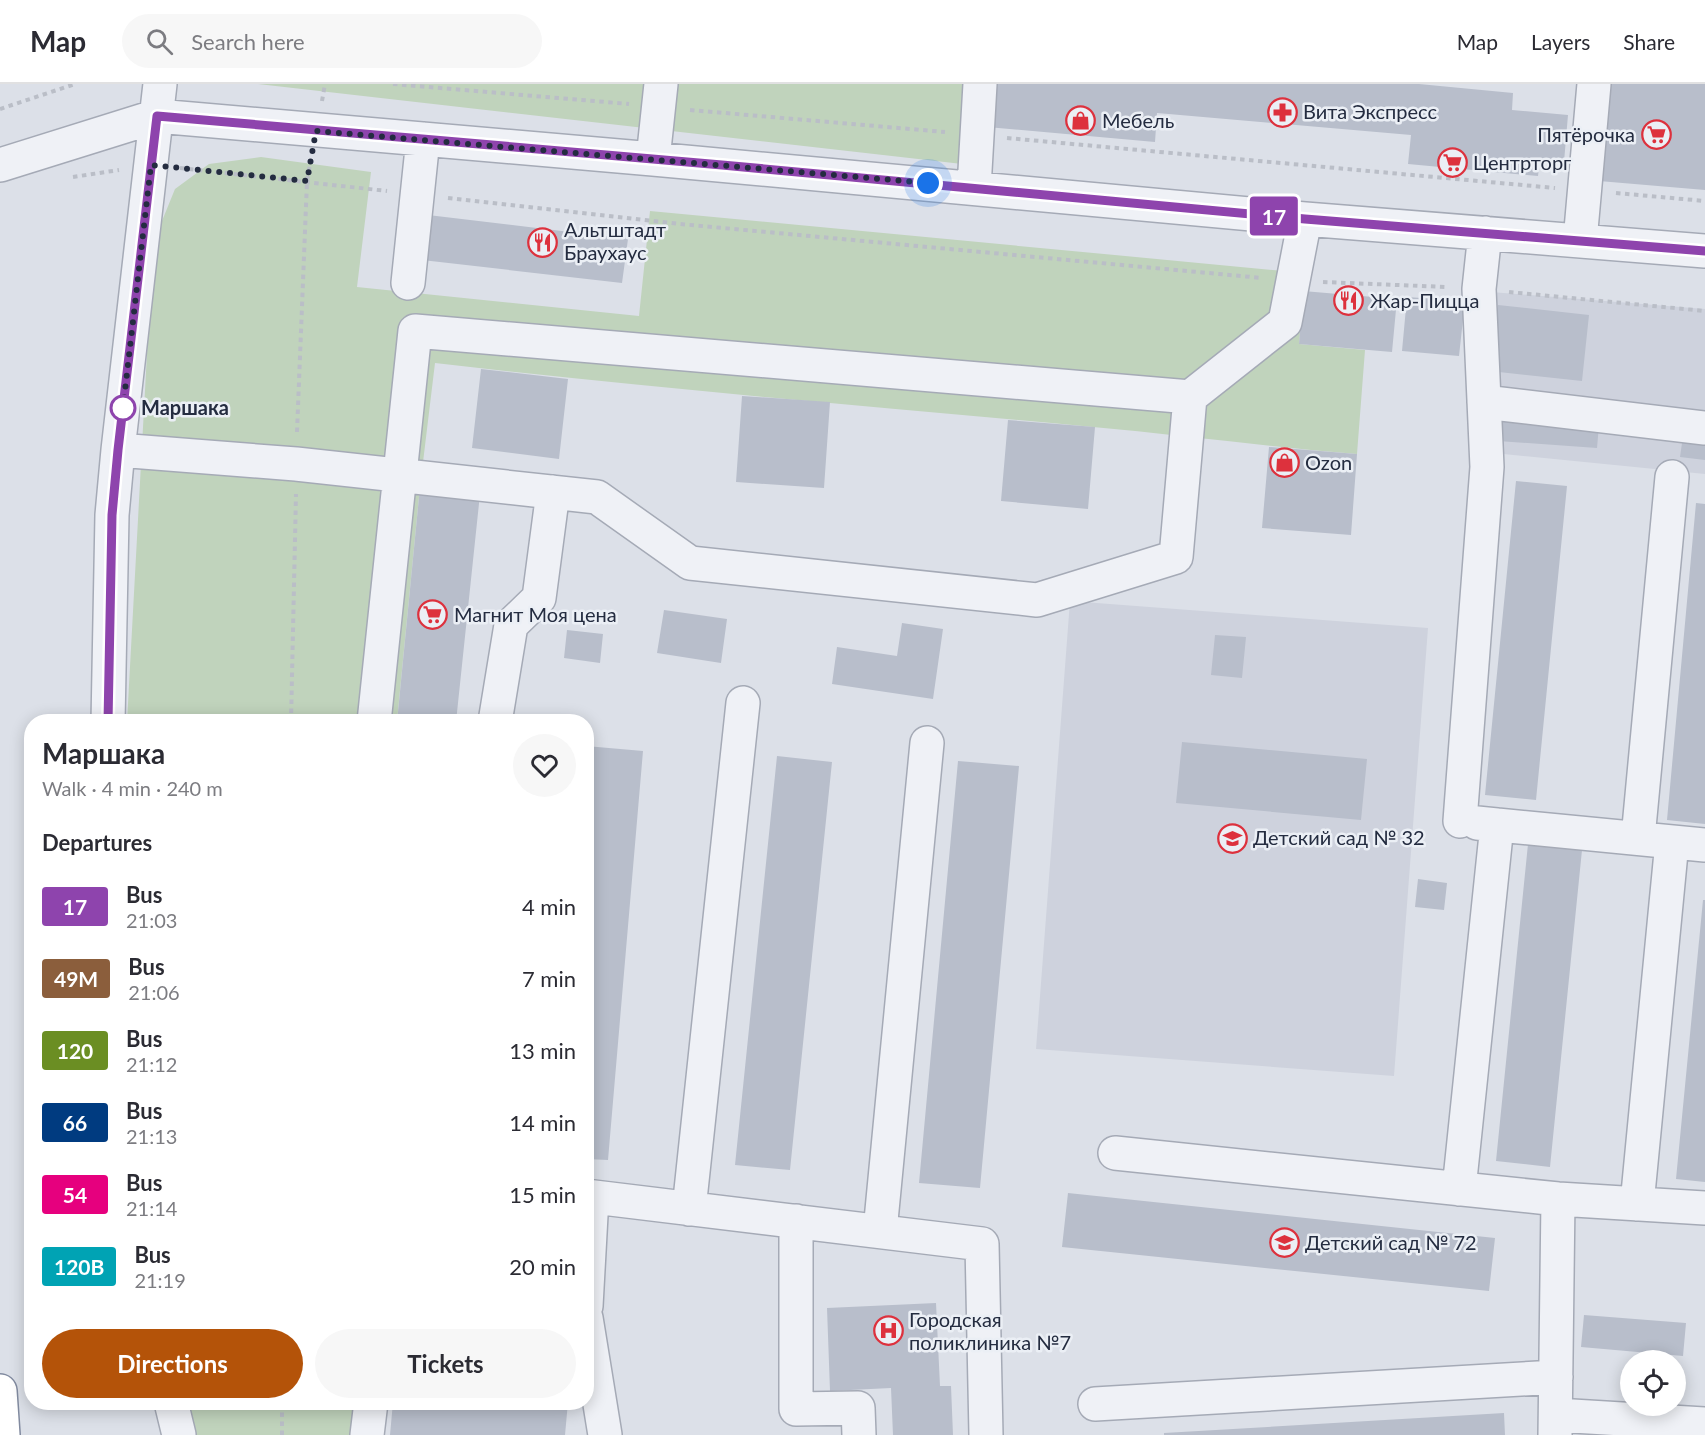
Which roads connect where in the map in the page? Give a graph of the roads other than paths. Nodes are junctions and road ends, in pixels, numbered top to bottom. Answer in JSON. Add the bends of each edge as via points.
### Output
{"nodes":[{"id":1,"x":160,"y":84,"type":"edge"},
{"id":2,"x":980,"y":84,"type":"edge"},
{"id":3,"x":1594,"y":84,"type":"edge"},
{"id":4,"x":659,"y":95,"type":"edge"},
{"id":5,"x":157,"y":116,"type":"junction"},
{"id":6,"x":423,"y":139,"type":"junction"},
{"id":7,"x":652,"y":159,"type":"junction"},
{"id":8,"x":0,"y":165,"type":"edge"},
{"id":9,"x":974,"y":188,"type":"junction"},
{"id":10,"x":1305,"y":219,"type":"junction"},
{"id":11,"x":1485,"y":233,"type":"junction"},
{"id":12,"x":1580,"y":241,"type":"junction"},
{"id":13,"x":1705,"y":251,"type":"edge"},
{"id":14,"x":408,"y":283,"type":"dead end"},
{"id":15,"x":1190,"y":397,"type":"junction"},
{"id":16,"x":1484,"y":402,"type":"junction"},
{"id":17,"x":1705,"y":428,"type":"edge"},
{"id":18,"x":118,"y":450,"type":"junction"},
{"id":19,"x":400,"y":476,"type":"junction"},
{"id":20,"x":1672,"y":477,"type":"dead end"},
{"id":21,"x":553,"y":492,"type":"junction"},
{"id":22,"x":743,"y":703,"type":"dead end"},
{"id":23,"x":108,"y":714,"type":"edge"},
{"id":24,"x":375,"y":714,"type":"edge"},
{"id":25,"x":496,"y":714,"type":"edge"},
{"id":26,"x":927,"y":743,"type":"dead end"},
{"id":27,"x":1497,"y":825,"type":"junction"},
{"id":28,"x":1638,"y":838,"type":"junction"},
{"id":29,"x":1672,"y":842,"type":"junction"},
{"id":30,"x":1705,"y":845,"type":"edge"},
{"id":31,"x":1115,"y":1153,"type":"dead end"},
{"id":32,"x":1458,"y":1189,"type":"junction"},
{"id":33,"x":594,"y":1198,"type":"edge"},
{"id":34,"x":1558,"y":1199,"type":"junction"},
{"id":35,"x":1637,"y":1204,"type":"junction"},
{"id":36,"x":1705,"y":1208,"type":"edge"},
{"id":37,"x":689,"y":1209,"type":"junction"},
{"id":38,"x":796,"y":1221,"type":"junction"},
{"id":39,"x":879,"y":1231,"type":"junction"},
{"id":40,"x":594,"y":1367,"type":"edge"},
{"id":41,"x":1556,"y":1377,"type":"junction"},
{"id":42,"x":0,"y":1391,"type":"edge"},
{"id":43,"x":1095,"y":1404,"type":"dead end"},
{"id":44,"x":173,"y":1410,"type":"edge"},
{"id":45,"x":370,"y":1410,"type":"edge"},
{"id":46,"x":1705,"y":1424,"type":"edge"},
{"id":47,"x":1556,"y":1425,"type":"edge"},
{"id":48,"x":3,"y":1435,"type":"edge"},
{"id":49,"x":179,"y":1435,"type":"edge"},
{"id":50,"x":367,"y":1435,"type":"edge"},
{"id":51,"x":605,"y":1435,"type":"edge"},
{"id":52,"x":859,"y":1435,"type":"edge"},
{"id":53,"x":986,"y":1435,"type":"edge"}],
"edges":[{"from":1,"to":5,"type":"street"},
{"from":2,"to":9,"type":"street"},
{"from":3,"to":12,"type":"street"},
{"from":4,"to":7,"type":"street"},
{"from":5,"to":6,"type":"street"},
{"from":5,"to":8,"type":"street"},
{"from":5,"to":18,"type":"street"},
{"from":6,"to":7,"type":"street"},
{"from":6,"to":14,"type":"street"},
{"from":7,"to":9,"type":"street"},
{"from":9,"to":10,"type":"street"},
{"from":10,"to":11,"type":"street"},
{"from":10,"to":15,"type":"street","via":[[1285,322]]},
{"from":11,"to":12,"type":"street"},
{"from":11,"to":16,"type":"street","via":[[1479,289]]},
{"from":12,"to":13,"type":"street"},
{"from":15,"to":19,"type":"street","via":[[415,331]]},
{"from":15,"to":21,"type":"street","via":[[1176,557],[1037,600],[690,563],[597,497]]},
{"from":16,"to":17,"type":"street"},
{"from":16,"to":27,"type":"street","via":[[1487,467],[1449,820]]},
{"from":18,"to":19,"type":"street"},
{"from":18,"to":23,"type":"street","via":[[112,515]]},
{"from":19,"to":21,"type":"street"},
{"from":19,"to":24,"type":"street"},
{"from":20,"to":28,"type":"street"},
{"from":21,"to":25,"type":"street","via":[[539,598],[511,626]]},
{"from":22,"to":37,"type":"street"},
{"from":26,"to":39,"type":"street"},
{"from":27,"to":28,"type":"street"},
{"from":27,"to":32,"type":"street"},
{"from":28,"to":29,"type":"street"},
{"from":29,"to":30,"type":"street"},
{"from":29,"to":35,"type":"street"},
{"from":31,"to":32,"type":"street"},
{"from":32,"to":34,"type":"street"},
{"from":33,"to":37,"type":"street"},
{"from":34,"to":35,"type":"street"},
{"from":34,"to":41,"type":"street"},
{"from":35,"to":36,"type":"street"},
{"from":37,"to":38,"type":"street"},
{"from":38,"to":39,"type":"street"},
{"from":38,"to":52,"type":"street","via":[[796,1409],[858,1408]]},
{"from":39,"to":53,"type":"street","via":[[982,1244]]},
{"from":40,"to":51,"type":"street"},
{"from":41,"to":43,"type":"street"},
{"from":41,"to":47,"type":"street"},
{"from":42,"to":48,"type":"highway"},
{"from":44,"to":49,"type":"street"},
{"from":45,"to":50,"type":"street"},
{"from":46,"to":47,"type":"street"}]}
